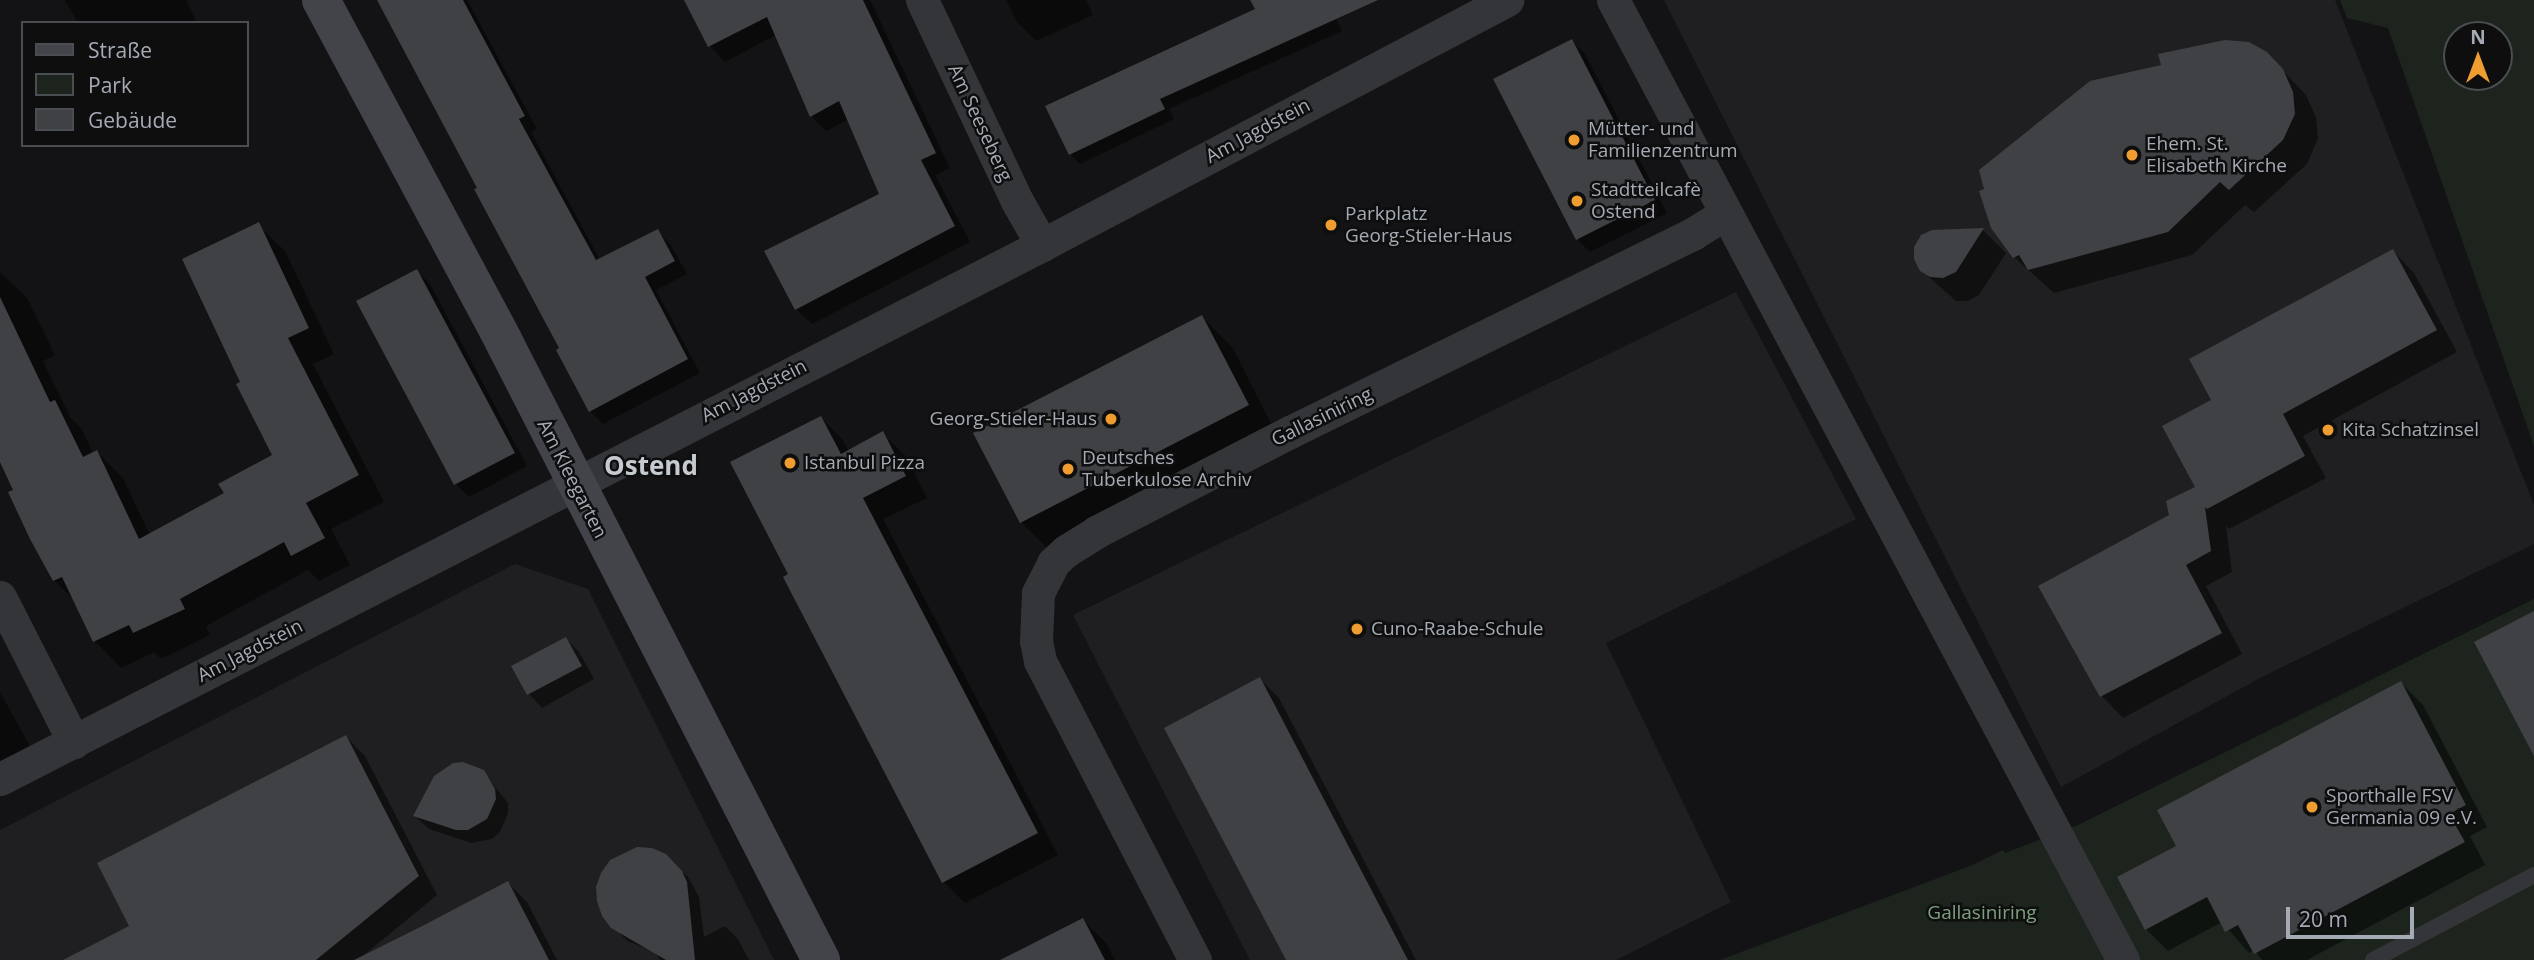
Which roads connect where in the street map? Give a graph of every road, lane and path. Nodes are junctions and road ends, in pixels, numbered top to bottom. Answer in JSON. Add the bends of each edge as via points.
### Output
{"nodes":[{"id":1,"x":321,"y":0,"type":"edge"},
{"id":2,"x":922,"y":0,"type":"edge"},
{"id":3,"x":1507,"y":0,"type":"edge"},
{"id":4,"x":1614,"y":1,"type":"edge"},
{"id":5,"x":1725,"y":214,"type":"junction"},
{"id":6,"x":1042,"y":245,"type":"junction"},
{"id":7,"x":574,"y":484,"type":"junction"},
{"id":8,"x":0,"y":597,"type":"edge"},
{"id":9,"x":74,"y":742,"type":"junction"},
{"id":10,"x":0,"y":779,"type":"edge"},
{"id":11,"x":2534,"y":876,"type":"edge"},
{"id":12,"x":821,"y":960,"type":"edge"},
{"id":13,"x":1195,"y":960,"type":"edge"},
{"id":14,"x":2123,"y":960,"type":"edge"},
{"id":15,"x":2373,"y":960,"type":"edge"}],
"edges":[{"from":1,"to":7,"type":"street","name":"Am Kleegarten","via":[[503,340]]},
{"from":2,"to":6,"type":"street","name":"Am Seeseberg"},
{"from":3,"to":6,"type":"street","name":"Am Jagdstein"},
{"from":4,"to":5,"type":"street"},
{"from":5,"to":13,"type":"street","name":"Gallasiniring","via":[[1108,526],[1054,563],[1038,593],[1040,662]]},
{"from":5,"to":14,"type":"street"},
{"from":6,"to":7,"type":"street","name":"Am Jagdstein"},
{"from":7,"to":9,"type":"street","name":"Am Jagdstein"},
{"from":7,"to":12,"type":"street","name":"Am Kleegarten"},
{"from":8,"to":9,"type":"street"},
{"from":9,"to":10,"type":"street","name":"Am Jagdstein"},
{"from":11,"to":15,"type":"lane"}]}
